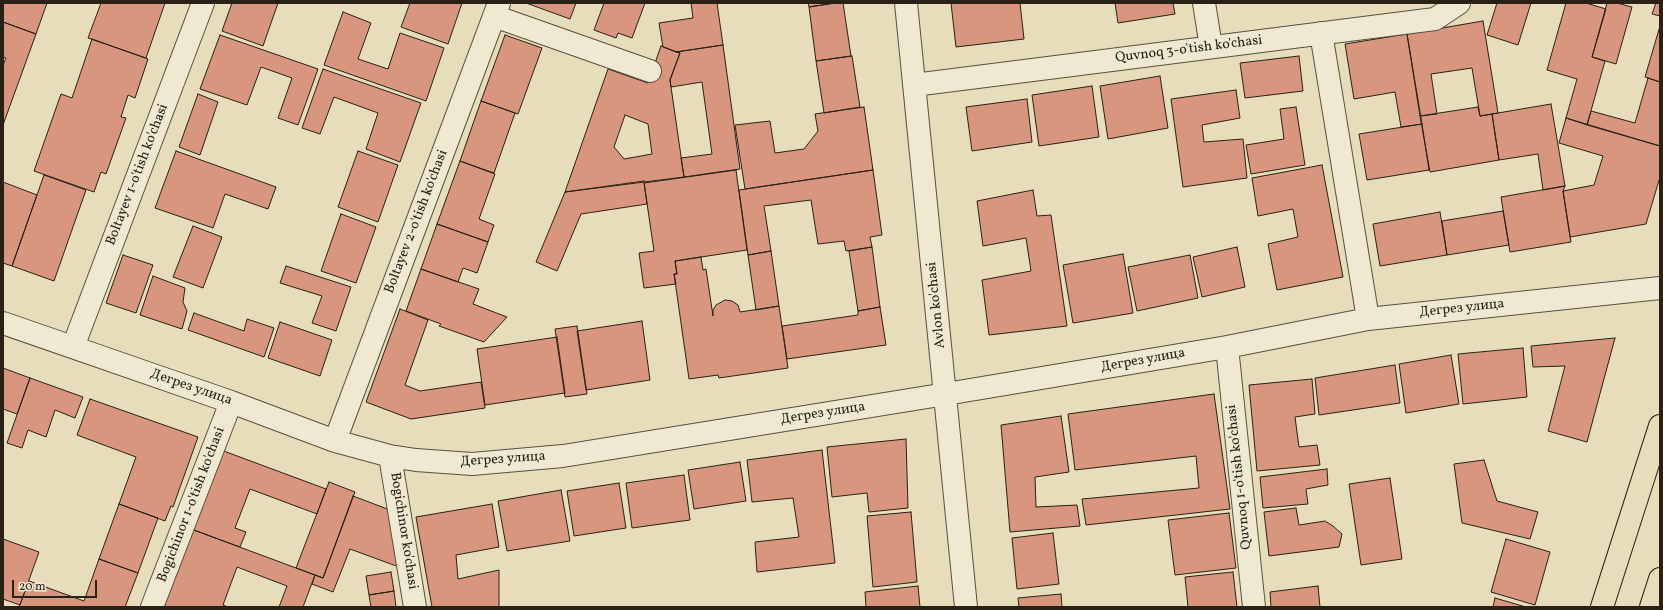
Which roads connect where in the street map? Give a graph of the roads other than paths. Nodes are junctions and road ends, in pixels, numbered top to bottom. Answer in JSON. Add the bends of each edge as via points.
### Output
{"nodes":[{"id":1,"x":204,"y":3,"type":"edge"},
{"id":2,"x":906,"y":3,"type":"edge"},
{"id":3,"x":1204,"y":3,"type":"edge"},
{"id":4,"x":1459,"y":3,"type":"edge"},
{"id":5,"x":497,"y":9,"type":"edge"},
{"id":6,"x":1321,"y":33,"type":"junction"},
{"id":7,"x":1211,"y":48,"type":"junction"},
{"id":8,"x":650,"y":71,"type":"dead end"},
{"id":9,"x":914,"y":85,"type":"junction"},
{"id":10,"x":1660,"y":288,"type":"edge"},
{"id":11,"x":1368,"y":319,"type":"junction"},
{"id":12,"x":3,"y":323,"type":"edge"},
{"id":13,"x":72,"y":347,"type":"junction"},
{"id":14,"x":1227,"y":347,"type":"junction"},
{"id":15,"x":946,"y":394,"type":"junction"},
{"id":16,"x":232,"y":402,"type":"junction"},
{"id":17,"x":1660,"y":426,"type":"edge"},
{"id":18,"x":335,"y":441,"type":"junction"},
{"id":19,"x":390,"y":456,"type":"junction"},
{"id":20,"x":1660,"y":579,"type":"edge"},
{"id":21,"x":152,"y":607,"type":"edge"},
{"id":22,"x":415,"y":607,"type":"edge"},
{"id":23,"x":966,"y":607,"type":"edge"},
{"id":24,"x":1254,"y":607,"type":"edge"},
{"id":25,"x":1602,"y":607,"type":"edge"},
{"id":26,"x":1651,"y":607,"type":"edge"}],
"edges":[{"from":1,"to":13,"type":"street","name":"Boltayev 1-o'tish ko'chasi"},
{"from":2,"to":9,"type":"street","name":"Avlon ko'chasi"},
{"from":3,"to":7,"type":"street"},
{"from":4,"to":6,"type":"street","name":"Quvnoq 3-o'tish ko'chasi","via":[[1435,19]]},
{"from":5,"to":8,"type":"street"},
{"from":5,"to":18,"type":"street","name":"Boltayev 2-o'tish ko'chasi"},
{"from":6,"to":7,"type":"street","name":"Quvnoq 3-o'tish ko'chasi"},
{"from":6,"to":11,"type":"street"},
{"from":7,"to":9,"type":"street","name":"Quvnoq 3-o'tish ko'chasi"},
{"from":9,"to":15,"type":"street","name":"Avlon ko'chasi"},
{"from":10,"to":11,"type":"street","name":"Дегрез улица"},
{"from":11,"to":14,"type":"street","name":"Дегрез улица"},
{"from":12,"to":13,"type":"street","name":"Дегрез улица"},
{"from":13,"to":16,"type":"street","name":"Дегрез улица"},
{"from":14,"to":15,"type":"street","name":"Дегрез улица"},
{"from":14,"to":24,"type":"street","name":"Quvnoq 1-o'tish ko'chasi"},
{"from":15,"to":19,"type":"street","name":"Дегрез улица","via":[[563,456],[504,463],[443,464]]},
{"from":15,"to":23,"type":"street","name":"Avlon ko'chasi"},
{"from":16,"to":18,"type":"street","name":"Дегрез улица"},
{"from":16,"to":21,"type":"street","name":"Bogichinor 1-o'tish ko'chasi"},
{"from":17,"to":25,"type":"main road"},
{"from":18,"to":19,"type":"street","name":"Дегрез улица"},
{"from":19,"to":22,"type":"street","name":"Bogichinor ko'chasi"},
{"from":20,"to":26,"type":"main road"}]}
